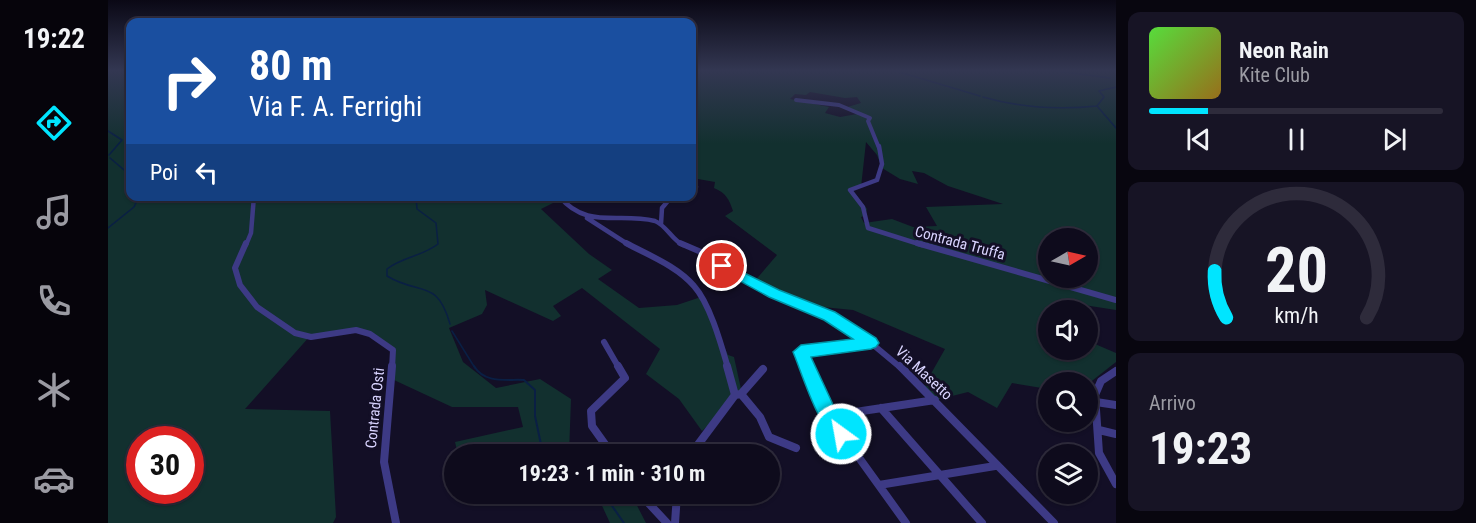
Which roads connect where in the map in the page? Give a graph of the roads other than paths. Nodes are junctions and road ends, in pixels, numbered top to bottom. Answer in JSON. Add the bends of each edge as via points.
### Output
{"nodes":[{"id":1,"x":845,"y":99,"type":"dead end"},
{"id":2,"x":796,"y":100,"type":"dead end"},
{"id":3,"x":839,"y":105,"type":"junction"},
{"id":4,"x":254,"y":201,"type":"edge"},
{"id":5,"x":562,"y":201,"type":"edge"},
{"id":6,"x":668,"y":201,"type":"edge"},
{"id":7,"x":586,"y":217,"type":"junction"},
{"id":8,"x":661,"y":224,"type":"junction"},
{"id":9,"x":1116,"y":300,"type":"edge"},
{"id":10,"x":603,"y":342,"type":"dead end"},
{"id":11,"x":871,"y":343,"type":"junction"},
{"id":12,"x":763,"y":369,"type":"dead end"},
{"id":13,"x":1116,"y":371,"type":"edge"},
{"id":14,"x":1112,"y":376,"type":"edge"},
{"id":15,"x":1098,"y":387,"type":"edge"},
{"id":16,"x":738,"y":394,"type":"junction"},
{"id":17,"x":935,"y":400,"type":"junction"},
{"id":18,"x":1098,"y":402,"type":"edge"},
{"id":19,"x":1116,"y":405,"type":"edge"},
{"id":20,"x":881,"y":408,"type":"junction"},
{"id":21,"x":829,"y":416,"type":"junction"},
{"id":22,"x":1098,"y":421,"type":"edge"},
{"id":23,"x":1099,"y":430,"type":"junction"},
{"id":24,"x":1116,"y":434,"type":"edge"},
{"id":25,"x":605,"y":444,"type":"edge"},
{"id":26,"x":699,"y":444,"type":"edge"},
{"id":27,"x":796,"y":448,"type":"dead end"},
{"id":28,"x":995,"y":466,"type":"junction"},
{"id":29,"x":939,"y":474,"type":"junction"},
{"id":30,"x":1116,"y":484,"type":"edge"},
{"id":31,"x":879,"y":485,"type":"junction"},
{"id":32,"x":649,"y":504,"type":"edge"},
{"id":33,"x":676,"y":504,"type":"edge"},
{"id":34,"x":396,"y":523,"type":"edge"},
{"id":35,"x":667,"y":523,"type":"edge"},
{"id":36,"x":675,"y":523,"type":"edge"},
{"id":37,"x":906,"y":523,"type":"edge"},
{"id":38,"x":982,"y":523,"type":"edge"},
{"id":39,"x":1054,"y":523,"type":"edge"}],
"edges":[{"from":1,"to":3,"type":"street"},
{"from":2,"to":3,"type":"street"},
{"from":3,"to":9,"type":"street","name":"Contrada Truffa","via":[[870,118],[871,133],[883,155],[885,165],[878,180],[850,190],[863,207],[868,228]]},
{"from":4,"to":34,"type":"street","name":"Contrada Osti","via":[[251,233],[235,268],[240,285],[257,307],[295,333],[311,337],[356,330],[370,334],[393,350],[383,456]]},
{"from":5,"to":7,"type":"street"},
{"from":6,"to":8,"type":"street","via":[[662,208]]},
{"from":7,"to":8,"type":"street"},
{"from":7,"to":16,"type":"street","via":[[669,266],[694,286],[719,335]]},
{"from":8,"to":11,"type":"street","name":"Via Masetto","via":[[679,243],[774,294],[830,316]]},
{"from":10,"to":25,"type":"street","via":[[625,378],[591,411],[592,426]]},
{"from":11,"to":17,"type":"street","name":"Via Masetto"},
{"from":11,"to":21,"type":"street","via":[[801,352]]},
{"from":12,"to":16,"type":"street"},
{"from":13,"to":14,"type":"street"},
{"from":14,"to":15,"type":"street"},
{"from":16,"to":26,"type":"street"},
{"from":16,"to":27,"type":"street","via":[[760,417],[769,436]]},
{"from":17,"to":20,"type":"street"},
{"from":17,"to":28,"type":"street","name":"Via Masetto"},
{"from":18,"to":19,"type":"street"},
{"from":20,"to":21,"type":"street"},
{"from":20,"to":29,"type":"street"},
{"from":21,"to":31,"type":"street"},
{"from":22,"to":23,"type":"street"},
{"from":23,"to":24,"type":"street"},
{"from":23,"to":30,"type":"street","via":[[1099,453]]},
{"from":28,"to":29,"type":"street"},
{"from":28,"to":39,"type":"street","name":"Via Masetto"},
{"from":29,"to":31,"type":"street"},
{"from":29,"to":38,"type":"street"},
{"from":31,"to":37,"type":"street"},
{"from":32,"to":35,"type":"street"},
{"from":33,"to":36,"type":"street"}]}
